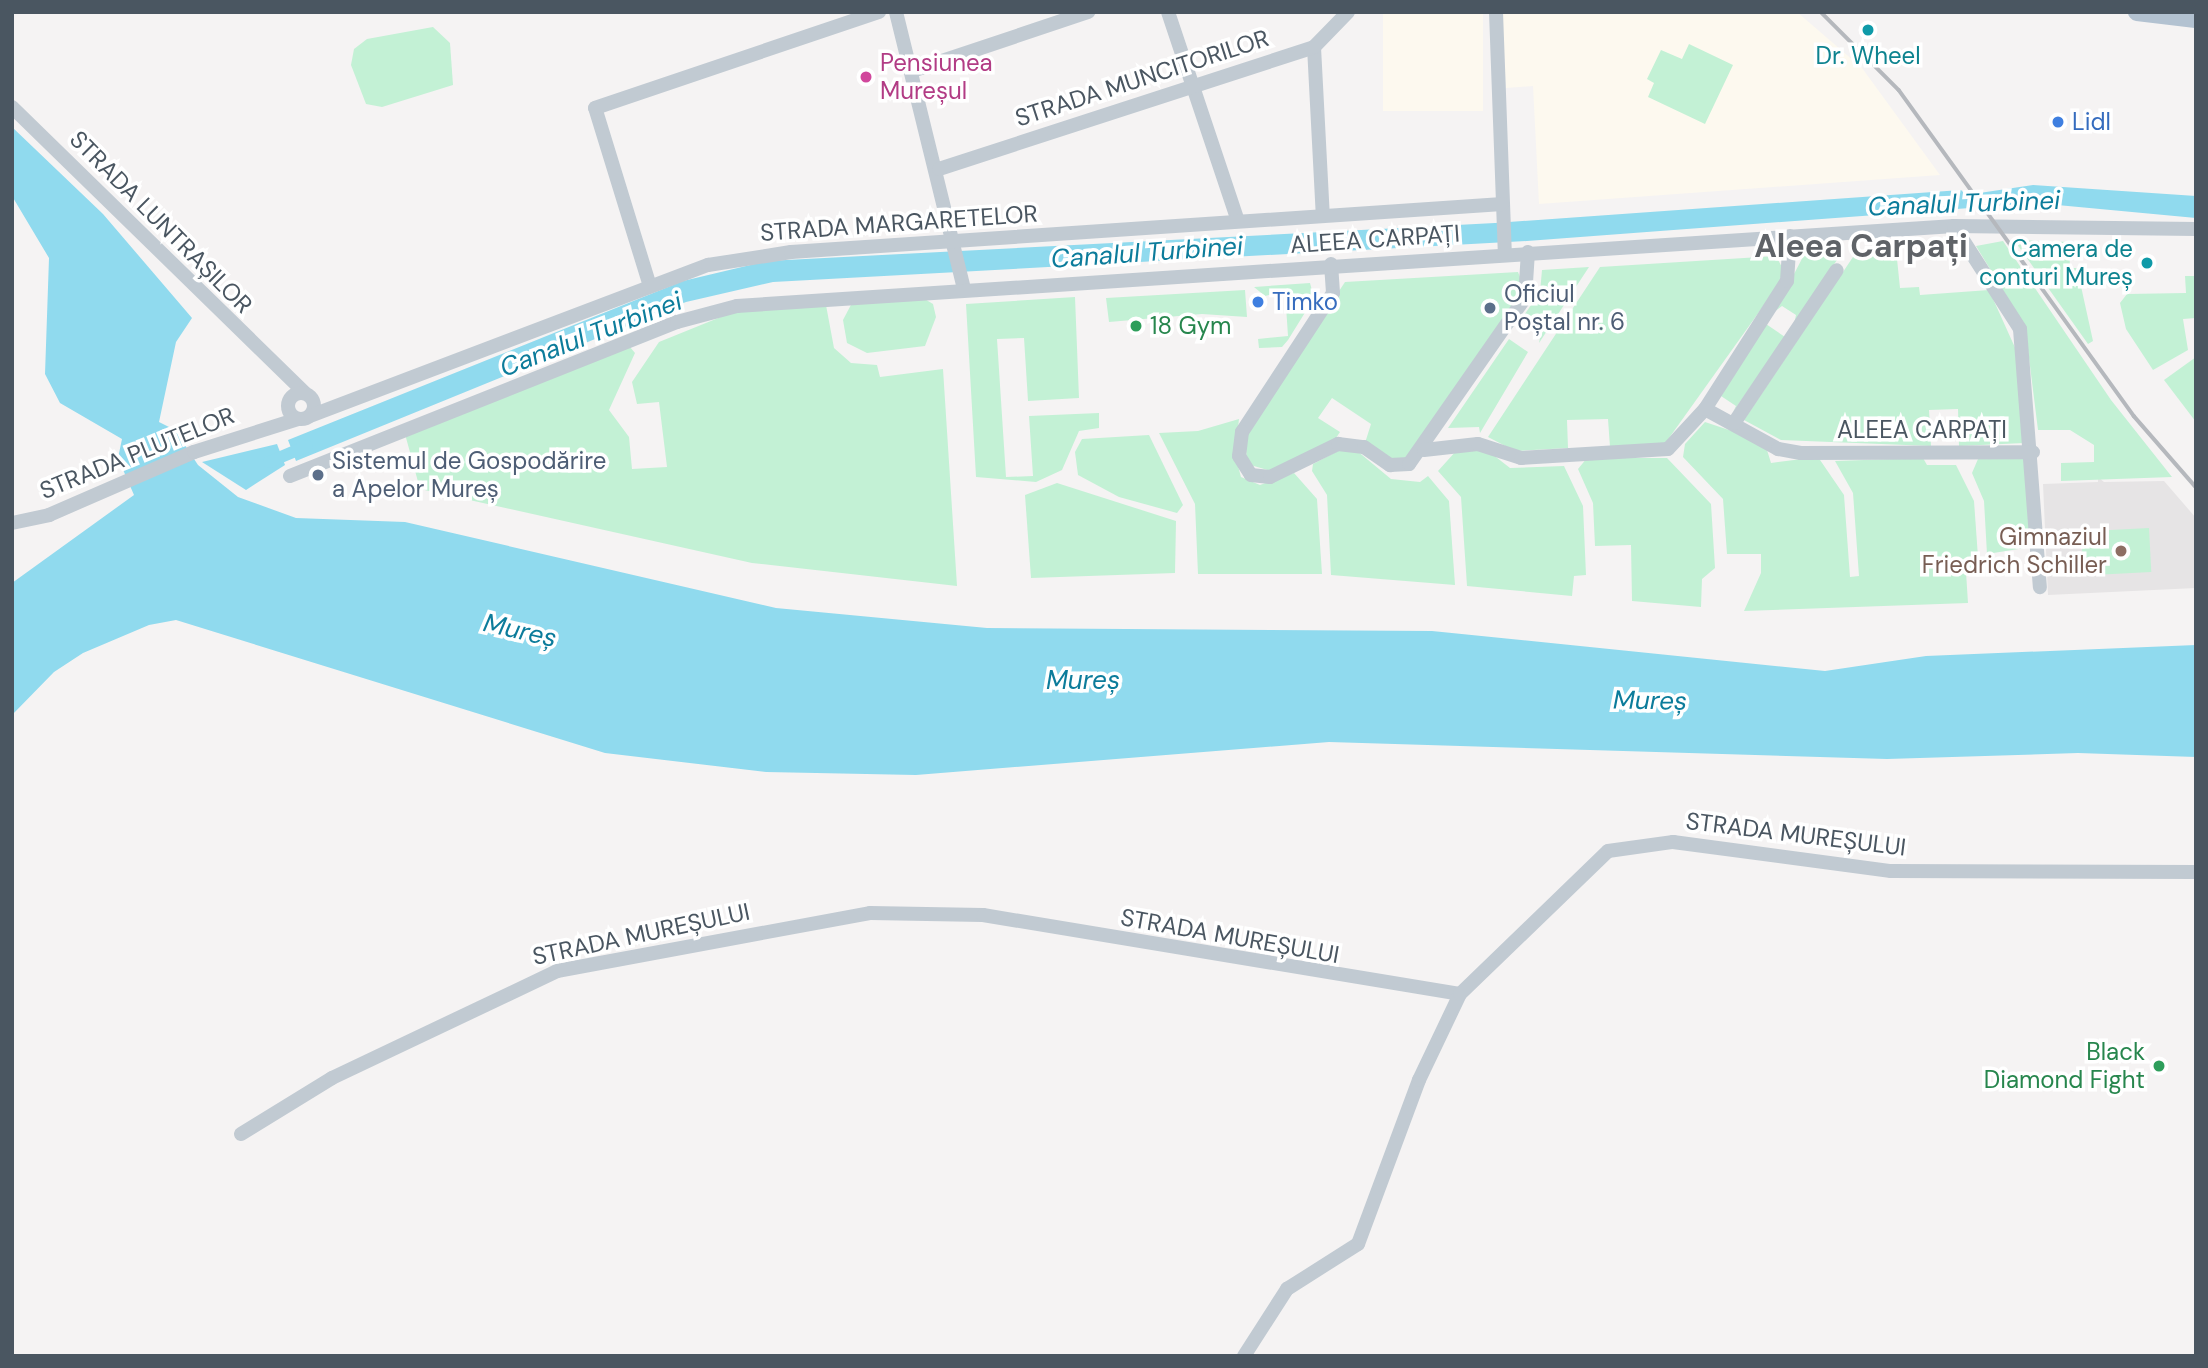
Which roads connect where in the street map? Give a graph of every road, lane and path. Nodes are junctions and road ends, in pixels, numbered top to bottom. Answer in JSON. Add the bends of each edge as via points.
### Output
{"nodes":[{"id":1,"x":879,"y":12,"type":"edge"},
{"id":2,"x":896,"y":12,"type":"edge"},
{"id":3,"x":1088,"y":12,"type":"edge"},
{"id":4,"x":1168,"y":12,"type":"edge"},
{"id":5,"x":1348,"y":12,"type":"edge"},
{"id":6,"x":1496,"y":12,"type":"edge"},
{"id":7,"x":2137,"y":12,"type":"edge"},
{"id":8,"x":2196,"y":19,"type":"edge"},
{"id":9,"x":1314,"y":47,"type":"junction"},
{"id":10,"x":912,"y":71,"type":"junction"},
{"id":11,"x":1192,"y":84,"type":"junction"},
{"id":12,"x":12,"y":107,"type":"edge"},
{"id":13,"x":939,"y":169,"type":"junction"},
{"id":14,"x":1502,"y":211,"type":"junction"},
{"id":15,"x":1322,"y":216,"type":"junction"},
{"id":16,"x":1238,"y":221,"type":"junction"},
{"id":17,"x":1954,"y":226,"type":"junction"},
{"id":18,"x":2196,"y":229,"type":"edge"},
{"id":19,"x":1790,"y":236,"type":"junction"},
{"id":20,"x":956,"y":246,"type":"junction"},
{"id":21,"x":1505,"y":250,"type":"junction"},
{"id":22,"x":1528,"y":252,"type":"junction"},
{"id":23,"x":1331,"y":264,"type":"junction"},
{"id":24,"x":1837,"y":270,"type":"dead end"},
{"id":25,"x":963,"y":283,"type":"junction"},
{"id":26,"x":649,"y":284,"type":"junction"},
{"id":27,"x":305,"y":408,"type":"junction"},
{"id":28,"x":1704,"y":409,"type":"junction"},
{"id":29,"x":1734,"y":423,"type":"junction"},
{"id":30,"x":1424,"y":450,"type":"junction"},
{"id":31,"x":2033,"y":452,"type":"junction"},
{"id":32,"x":290,"y":475,"type":"dead end"},
{"id":33,"x":12,"y":523,"type":"edge"},
{"id":34,"x":2040,"y":587,"type":"dead end"},
{"id":35,"x":2196,"y":872,"type":"edge"},
{"id":36,"x":1460,"y":994,"type":"junction"},
{"id":37,"x":241,"y":1134,"type":"dead end"},
{"id":38,"x":1244,"y":1356,"type":"edge"}],
"edges":[{"from":1,"to":26,"type":"street","via":[[595,108]]},
{"from":2,"to":10,"type":"street"},
{"from":3,"to":10,"type":"street"},
{"from":4,"to":11,"type":"street"},
{"from":5,"to":9,"type":"street","name":"STRADA MUNCITORILOR"},
{"from":6,"to":14,"type":"street"},
{"from":7,"to":8,"type":"main road"},
{"from":9,"to":11,"type":"street","name":"STRADA MUNCITORILOR"},
{"from":9,"to":15,"type":"street"},
{"from":10,"to":13,"type":"street"},
{"from":11,"to":13,"type":"street","name":"STRADA MUNCITORILOR"},
{"from":11,"to":16,"type":"street"},
{"from":12,"to":27,"type":"street","name":"STRADA LUNTRAȘILOR","via":[[279,369]]},
{"from":13,"to":20,"type":"street"},
{"from":14,"to":15,"type":"street","name":"STRADA MARGARETELOR"},
{"from":14,"to":21,"type":"street"},
{"from":15,"to":16,"type":"street","name":"STRADA MARGARETELOR"},
{"from":16,"to":20,"type":"street","name":"STRADA MARGARETELOR"},
{"from":17,"to":18,"type":"street","name":"ALEEA CARPAȚI"},
{"from":17,"to":19,"type":"street","name":"ALEEA CARPAȚI"},
{"from":17,"to":31,"type":"street","name":"ALEEA CARPAȚI","via":[[2020,329]]},
{"from":19,"to":22,"type":"street","name":"ALEEA CARPAȚI"},
{"from":19,"to":28,"type":"street","via":[[1787,281]]},
{"from":20,"to":25,"type":"street"},
{"from":20,"to":26,"type":"street","name":"STRADA MARGARETELOR","via":[[780,253],[708,265]]},
{"from":21,"to":22,"type":"street","name":"ALEEA CARPAȚI"},
{"from":21,"to":23,"type":"street","name":"ALEEA CARPAȚI"},
{"from":22,"to":30,"type":"street","via":[[1530,288]]},
{"from":23,"to":25,"type":"street","name":"ALEEA CARPAȚI"},
{"from":23,"to":30,"type":"street","via":[[1333,292],[1242,432],[1242,466],[1251,475],[1270,477],[1338,444],[1357,445],[1400,466]]},
{"from":24,"to":29,"type":"street"},
{"from":25,"to":32,"type":"street","name":"ALEEA CARPAȚI","via":[[708,313]]},
{"from":26,"to":27,"type":"street","name":"STRADA MARGARETELOR"},
{"from":27,"to":33,"type":"street","name":"STRADA PLUTELOR","via":[[278,424]]},
{"from":28,"to":29,"type":"street","name":"ALEEA CARPAȚI"},
{"from":28,"to":30,"type":"street","via":[[1677,444],[1651,453],[1513,458],[1470,444]]},
{"from":29,"to":31,"type":"street","name":"ALEEA CARPAȚI","via":[[1778,449],[1801,453]]},
{"from":31,"to":34,"type":"street","name":"ALEEA CARPAȚI"},
{"from":35,"to":36,"type":"street","name":"STRADA MUREȘULUI","via":[[1891,871],[1638,843],[1591,864]]},
{"from":36,"to":37,"type":"street","name":"STRADA MUREȘULUI","via":[[1363,983],[983,915],[870,913],[557,971],[332,1078]]},
{"from":36,"to":38,"type":"street","via":[[1423,1069],[1358,1244],[1287,1290]]}]}
